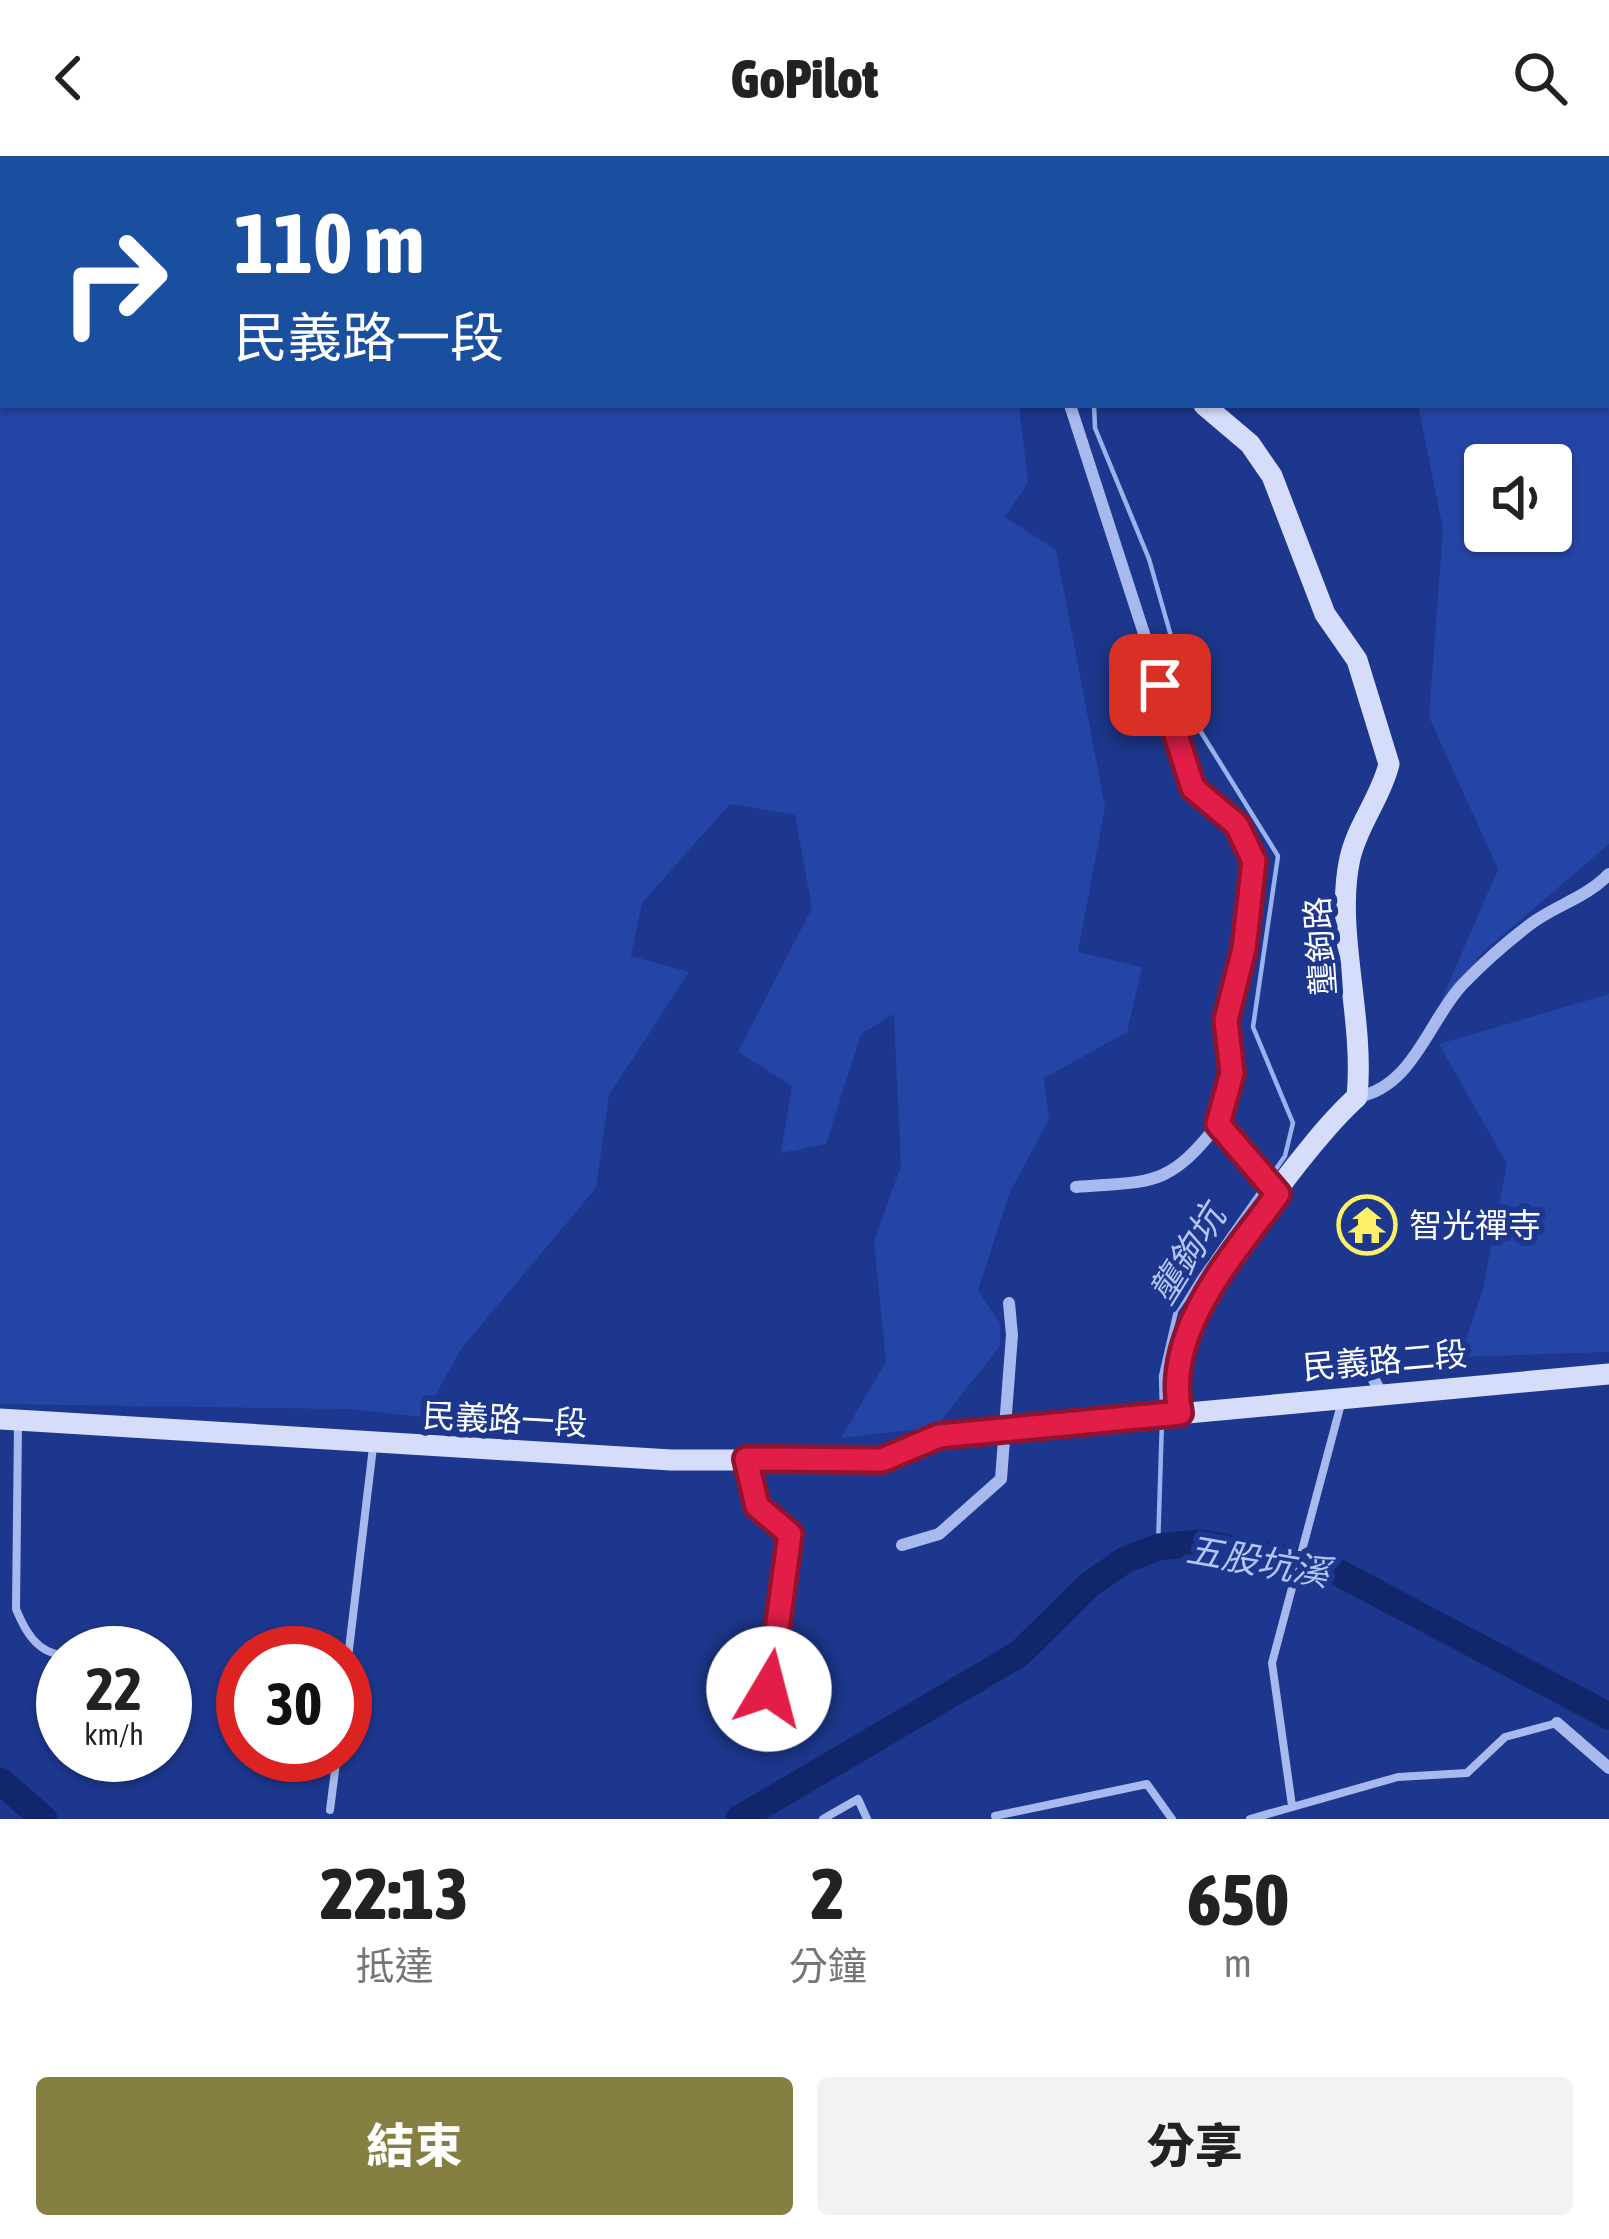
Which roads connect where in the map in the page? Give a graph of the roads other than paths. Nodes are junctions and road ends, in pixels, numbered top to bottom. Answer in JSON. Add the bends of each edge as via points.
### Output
{"nodes":[{"id":1,"x":1071,"y":408,"type":"edge"},
{"id":2,"x":1208,"y":408,"type":"edge"},
{"id":3,"x":1609,"y":874,"type":"edge"},
{"id":4,"x":1357,"y":1097,"type":"junction"},
{"id":5,"x":1218,"y":1124,"type":"junction"},
{"id":6,"x":1076,"y":1187,"type":"dead end"},
{"id":7,"x":1275,"y":1191,"type":"junction"},
{"id":8,"x":1009,"y":1303,"type":"dead end"},
{"id":9,"x":1365,"y":1363,"type":"dead end"},
{"id":10,"x":1609,"y":1374,"type":"edge"},
{"id":11,"x":1381,"y":1394,"type":"junction"},
{"id":12,"x":1342,"y":1397,"type":"junction"},
{"id":13,"x":1165,"y":1414,"type":"junction"},
{"id":14,"x":9,"y":1419,"type":"edge"},
{"id":15,"x":1003,"y":1430,"type":"junction"},
{"id":16,"x":373,"y":1446,"type":"junction"},
{"id":17,"x":746,"y":1459,"type":"junction"},
{"id":18,"x":902,"y":1545,"type":"dead end"},
{"id":19,"x":352,"y":1626,"type":"edge"},
{"id":20,"x":36,"y":1642,"type":"edge"},
{"id":21,"x":769,"y":1689,"type":"dead end"},
{"id":22,"x":1557,"y":1724,"type":"joint"},
{"id":23,"x":1609,"y":1768,"type":"edge"},
{"id":24,"x":334,"y":1782,"type":"edge"},
{"id":25,"x":1292,"y":1806,"type":"junction"},
{"id":26,"x":330,"y":1810,"type":"dead end"},
{"id":27,"x":995,"y":1816,"type":"edge"},
{"id":28,"x":823,"y":1819,"type":"edge"},
{"id":29,"x":867,"y":1819,"type":"edge"},
{"id":30,"x":1172,"y":1819,"type":"edge"},
{"id":31,"x":1250,"y":1819,"type":"edge"}],
"edges":[{"from":1,"to":5,"type":"street","via":[[1193,788],[1237,825],[1254,861],[1226,1020],[1232,1073]]},
{"from":2,"to":4,"type":"main road","name":"壟鉤路","via":[[1250,444],[1272,476],[1325,614],[1357,660],[1390,764],[1350,858],[1345,923],[1357,994]]},
{"from":3,"to":4,"type":"street","via":[[1590,894],[1534,921],[1460,987],[1409,1063],[1385,1086]]},
{"from":4,"to":7,"type":"main road"},
{"from":5,"to":6,"type":"street","via":[[1187,1164],[1156,1180]]},
{"from":5,"to":7,"type":"street"},
{"from":7,"to":13,"type":"main road","via":[[1180,1349]]},
{"from":8,"to":15,"type":"street"},
{"from":9,"to":11,"type":"street"},
{"from":10,"to":11,"type":"main road","name":"民義路二段"},
{"from":11,"to":12,"type":"main road","name":"民義路二段"},
{"from":12,"to":13,"type":"main road","name":"民義路二段"},
{"from":12,"to":25,"type":"lane","via":[[1271,1663]]},
{"from":13,"to":15,"type":"main road","name":"民義路二段"},
{"from":14,"to":16,"type":"main road","name":"民義路一段"},
{"from":14,"to":20,"type":"lane","via":[[16,1609]]},
{"from":15,"to":17,"type":"main road","name":"民義路一段","via":[[939,1436],[882,1460]]},
{"from":15,"to":18,"type":"street","via":[[1000,1479],[938,1534]]},
{"from":16,"to":17,"type":"main road","name":"民義路一段"},
{"from":16,"to":19,"type":"lane"},
{"from":17,"to":21,"type":"street","via":[[757,1506],[790,1534]]},
{"from":22,"to":23,"type":"street"},
{"from":22,"to":25,"type":"lane","via":[[1505,1737],[1467,1773],[1398,1777]]},
{"from":24,"to":26,"type":"lane"},
{"from":25,"to":31,"type":"lane"},
{"from":27,"to":30,"type":"lane","via":[[1147,1784]]},
{"from":28,"to":29,"type":"lane","via":[[858,1799]]}]}
